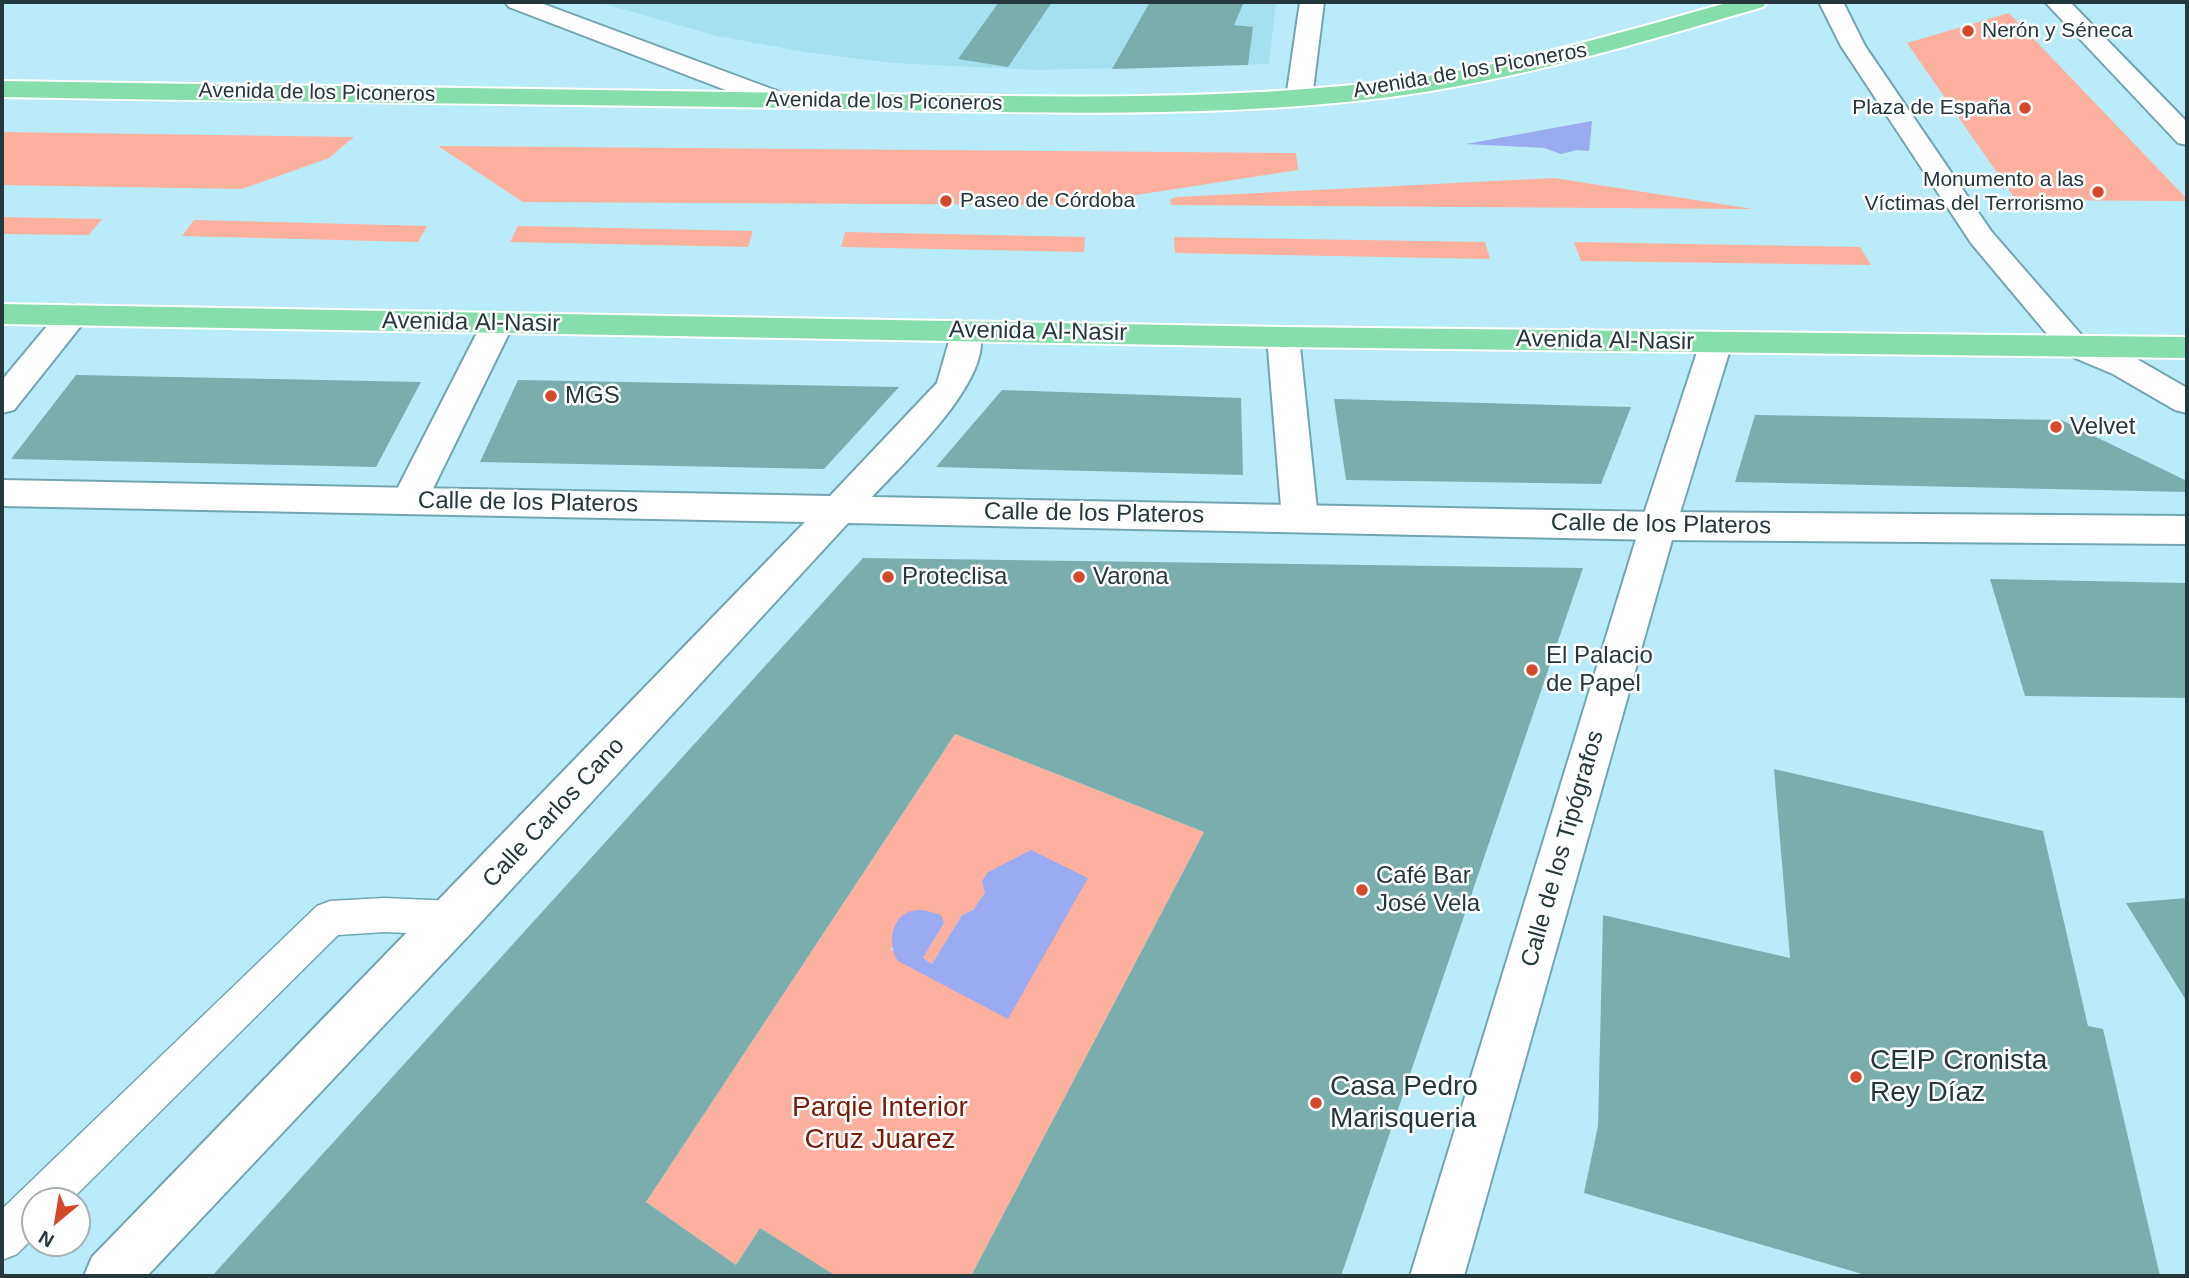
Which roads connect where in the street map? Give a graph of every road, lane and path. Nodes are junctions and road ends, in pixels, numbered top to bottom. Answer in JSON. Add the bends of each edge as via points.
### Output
{"nodes":[{"id":1,"x":517,"y":2,"type":"edge"},
{"id":2,"x":1312,"y":2,"type":"edge"},
{"id":3,"x":1755,"y":2,"type":"edge"},
{"id":4,"x":1830,"y":2,"type":"edge"},
{"id":5,"x":2057,"y":2,"type":"edge"},
{"id":6,"x":550,"y":7,"type":"edge"},
{"id":7,"x":2,"y":89,"type":"edge"},
{"id":8,"x":1299,"y":97,"type":"junction"},
{"id":9,"x":779,"y":101,"type":"junction"},
{"id":10,"x":2187,"y":136,"type":"edge"},
{"id":11,"x":2,"y":314,"type":"edge"},
{"id":12,"x":73,"y":315,"type":"junction"},
{"id":13,"x":498,"y":323,"type":"junction"},
{"id":14,"x":965,"y":331,"type":"junction"},
{"id":15,"x":1283,"y":337,"type":"junction"},
{"id":16,"x":1716,"y":343,"type":"junction"},
{"id":17,"x":2074,"y":345,"type":"junction"},
{"id":18,"x":2187,"y":348,"type":"edge"},
{"id":19,"x":2,"y":402,"type":"edge"},
{"id":20,"x":2187,"y":402,"type":"edge"},
{"id":21,"x":5,"y":497,"type":"edge"},
{"id":22,"x":409,"y":501,"type":"junction"},
{"id":23,"x":842,"y":509,"type":"junction"},
{"id":24,"x":1300,"y":519,"type":"junction"},
{"id":25,"x":1658,"y":526,"type":"junction"},
{"id":26,"x":2187,"y":530,"type":"edge"},
{"id":27,"x":455,"y":918,"type":"junction"},
{"id":28,"x":54,"y":1187,"type":"edge"},
{"id":29,"x":21,"y":1220,"type":"edge"},
{"id":30,"x":2,"y":1239,"type":"edge"},
{"id":31,"x":111,"y":1276,"type":"edge"},
{"id":32,"x":1437,"y":1276,"type":"edge"}],
"edges":[{"from":1,"to":6,"type":"street"},
{"from":2,"to":8,"type":"street"},
{"from":3,"to":8,"type":"main road","name":"Avenida de los Piconeros","via":[[1594,48],[1487,72],[1382,90]]},
{"from":4,"to":17,"type":"street","via":[[1853,46],[1981,237]]},
{"from":5,"to":10,"type":"street"},
{"from":6,"to":9,"type":"street"},
{"from":7,"to":9,"type":"main road","name":"Avenida de los Piconeros"},
{"from":8,"to":9,"type":"main road","name":"Avenida de los Piconeros","via":[[1051,104]]},
{"from":11,"to":12,"type":"main road","name":"Avenida Al-Nasir"},
{"from":12,"to":13,"type":"main road","name":"Avenida Al-Nasir"},
{"from":12,"to":19,"type":"street"},
{"from":13,"to":14,"type":"main road","name":"Avenida Al-Nasir"},
{"from":13,"to":22,"type":"street"},
{"from":14,"to":15,"type":"main road","name":"Avenida Al-Nasir"},
{"from":14,"to":23,"type":"street","name":"Calle Carlos Cano","via":[[963,365],[948,393]]},
{"from":15,"to":16,"type":"main road","name":"Avenida Al-Nasir"},
{"from":15,"to":24,"type":"street"},
{"from":16,"to":17,"type":"main road","name":"Avenida Al-Nasir"},
{"from":16,"to":25,"type":"street","name":"Calle de los Tipógrafos"},
{"from":17,"to":18,"type":"main road","name":"Avenida Al-Nasir"},
{"from":17,"to":20,"type":"street","via":[[2124,366]]},
{"from":21,"to":22,"type":"street","name":"Calle de los Plateros"},
{"from":22,"to":23,"type":"street","name":"Calle de los Plateros"},
{"from":23,"to":24,"type":"street","name":"Calle de los Plateros"},
{"from":23,"to":27,"type":"street","name":"Calle Carlos Cano"},
{"from":24,"to":25,"type":"street","name":"Calle de los Plateros"},
{"from":25,"to":26,"type":"street","name":"Calle de los Plateros"},
{"from":25,"to":32,"type":"street","name":"Calle de los Tipógrafos"},
{"from":27,"to":28,"type":"lane","via":[[330,918]]},
{"from":27,"to":31,"type":"street","name":"Calle Carlos Cano"},
{"from":29,"to":30,"type":"lane"}]}
